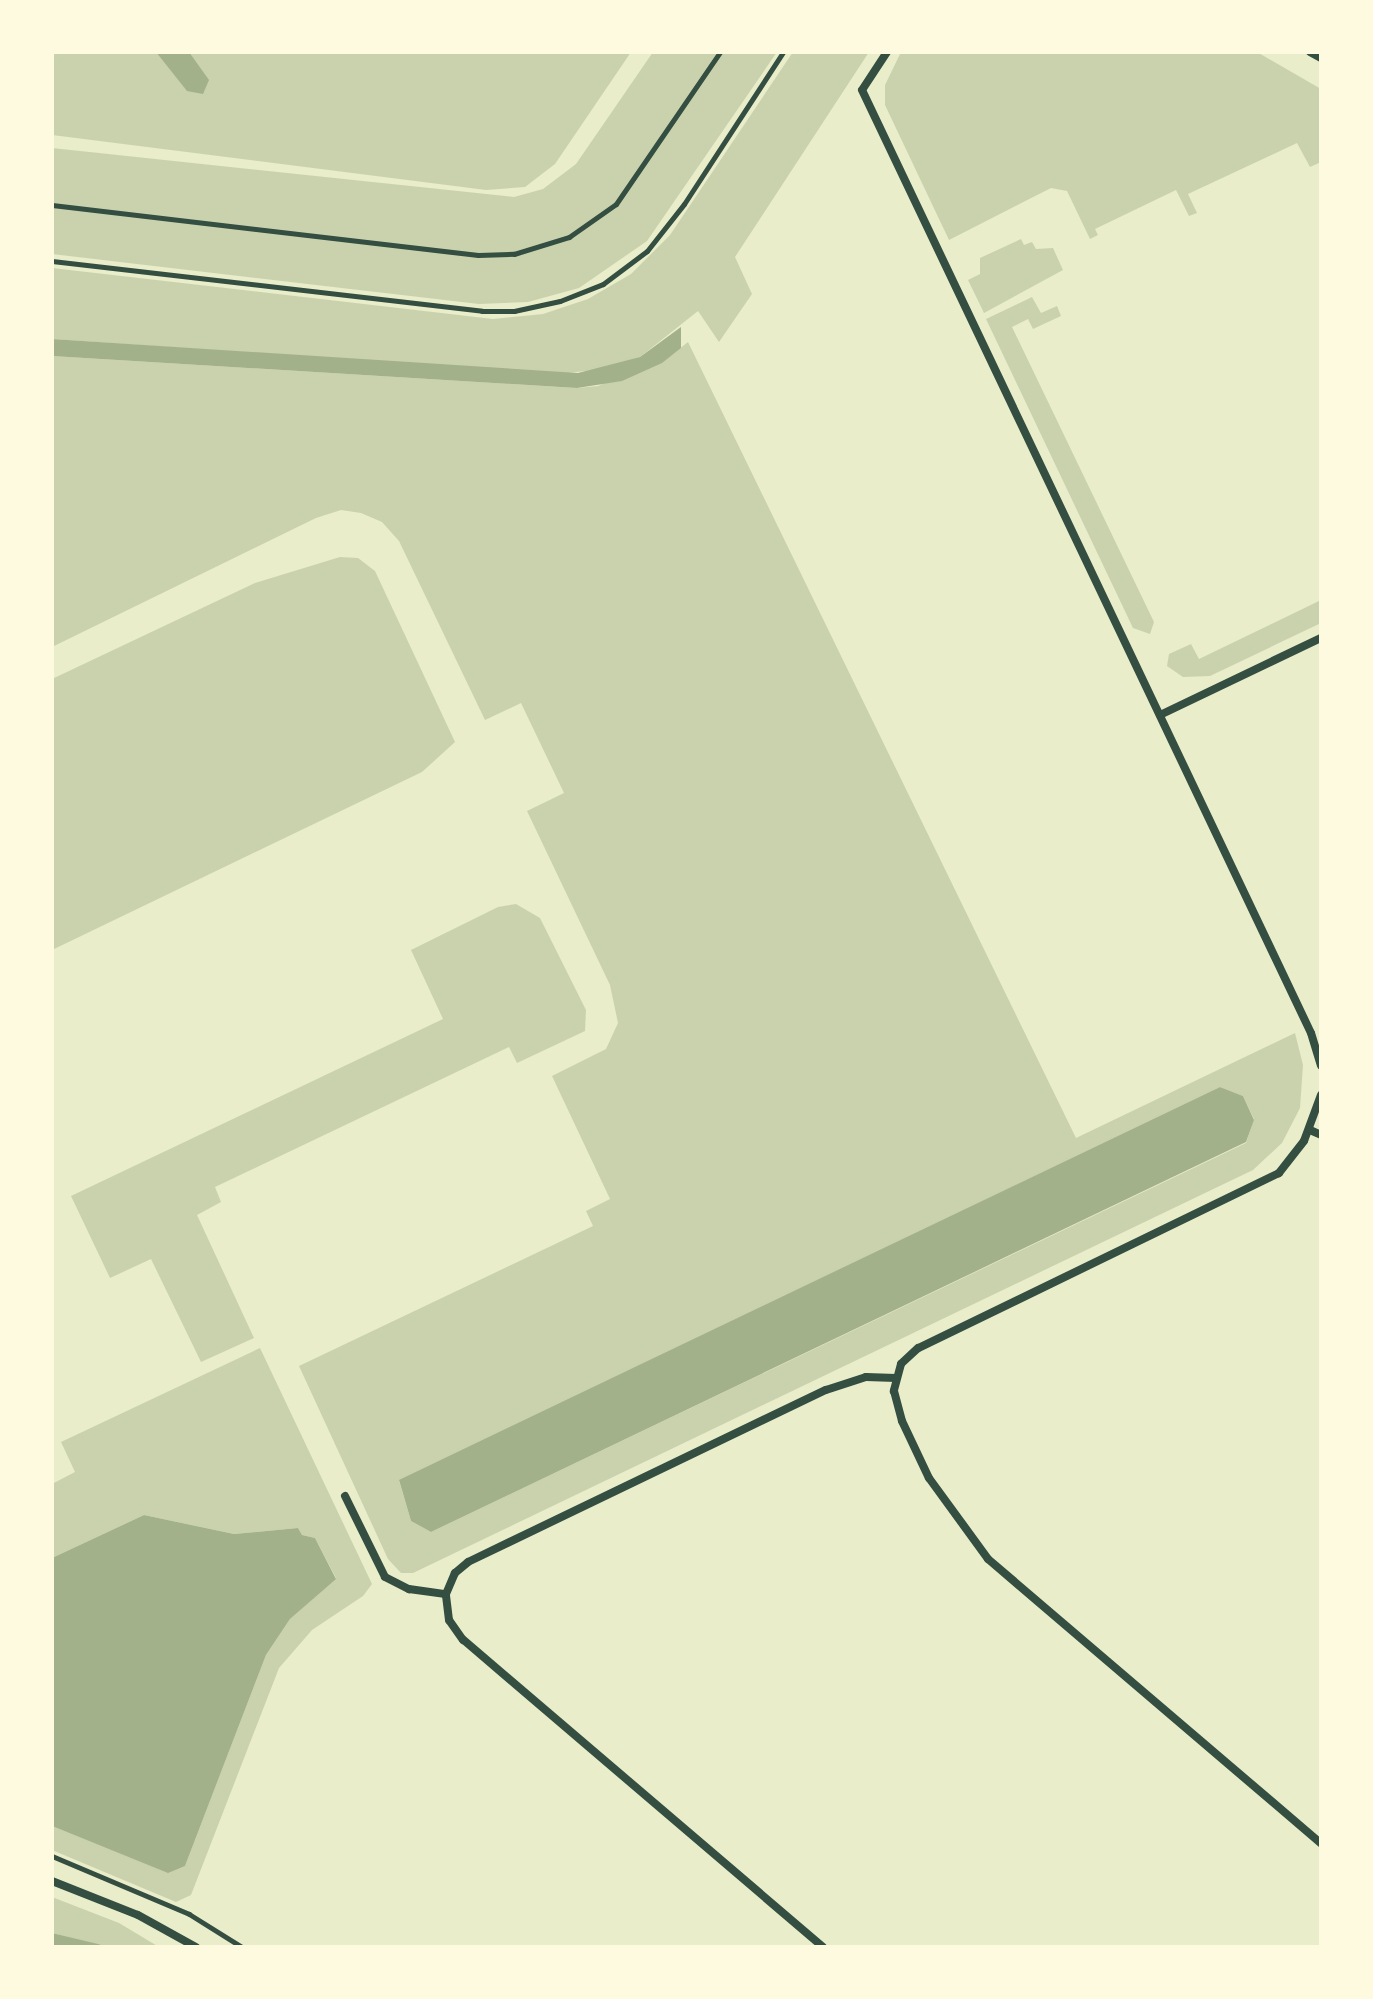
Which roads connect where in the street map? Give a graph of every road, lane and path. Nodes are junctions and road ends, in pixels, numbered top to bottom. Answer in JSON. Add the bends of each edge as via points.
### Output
{"nodes":[{"id":1,"x":720,"y":52,"type":"edge"},
{"id":2,"x":783,"y":52,"type":"edge"},
{"id":3,"x":887,"y":52,"type":"edge"},
{"id":4,"x":1310,"y":52,"type":"edge"},
{"id":5,"x":1321,"y":58,"type":"edge"},
{"id":6,"x":52,"y":205,"type":"edge"},
{"id":7,"x":52,"y":261,"type":"edge"},
{"id":8,"x":1321,"y":638,"type":"edge"},
{"id":9,"x":1160,"y":715,"type":"junction"},
{"id":10,"x":1321,"y":1066,"type":"edge"},
{"id":11,"x":1321,"y":1095,"type":"edge"},
{"id":12,"x":1310,"y":1130,"type":"junction"},
{"id":13,"x":1321,"y":1135,"type":"edge"},
{"id":14,"x":896,"y":1378,"type":"junction"},
{"id":15,"x":345,"y":1496,"type":"dead end"},
{"id":16,"x":446,"y":1594,"type":"junction"},
{"id":17,"x":1321,"y":1843,"type":"edge"},
{"id":18,"x":52,"y":1856,"type":"edge"},
{"id":19,"x":52,"y":1881,"type":"edge"},
{"id":20,"x":196,"y":1947,"type":"edge"},
{"id":21,"x":242,"y":1947,"type":"edge"},
{"id":22,"x":823,"y":1947,"type":"edge"}],
"edges":[{"from":1,"to":6,"type":"path","via":[[616,204],[569,237],[514,254],[478,255]]},
{"from":2,"to":7,"type":"path","via":[[684,204],[647,251],[603,284],[560,301],[514,311],[482,311]]},
{"from":3,"to":9,"type":"street","via":[[862,90]]},
{"from":4,"to":5,"type":"street"},
{"from":8,"to":9,"type":"street"},
{"from":9,"to":10,"type":"street","via":[[1311,1033]]},
{"from":11,"to":12,"type":"street"},
{"from":12,"to":13,"type":"street"},
{"from":12,"to":14,"type":"street","via":[[1285,1168],[1272,1177],[918,1348]]},
{"from":14,"to":16,"type":"street","via":[[866,1377],[812,1396],[478,1557],[455,1573]]},
{"from":14,"to":17,"type":"street","via":[[898,1411],[922,1466],[978,1549]]},
{"from":15,"to":16,"type":"street","via":[[385,1577],[409,1589]]},
{"from":16,"to":22,"type":"street","via":[[449,1620],[463,1640]]},
{"from":18,"to":21,"type":"path","via":[[189,1914]]},
{"from":19,"to":20,"type":"street","via":[[138,1915]]}]}
